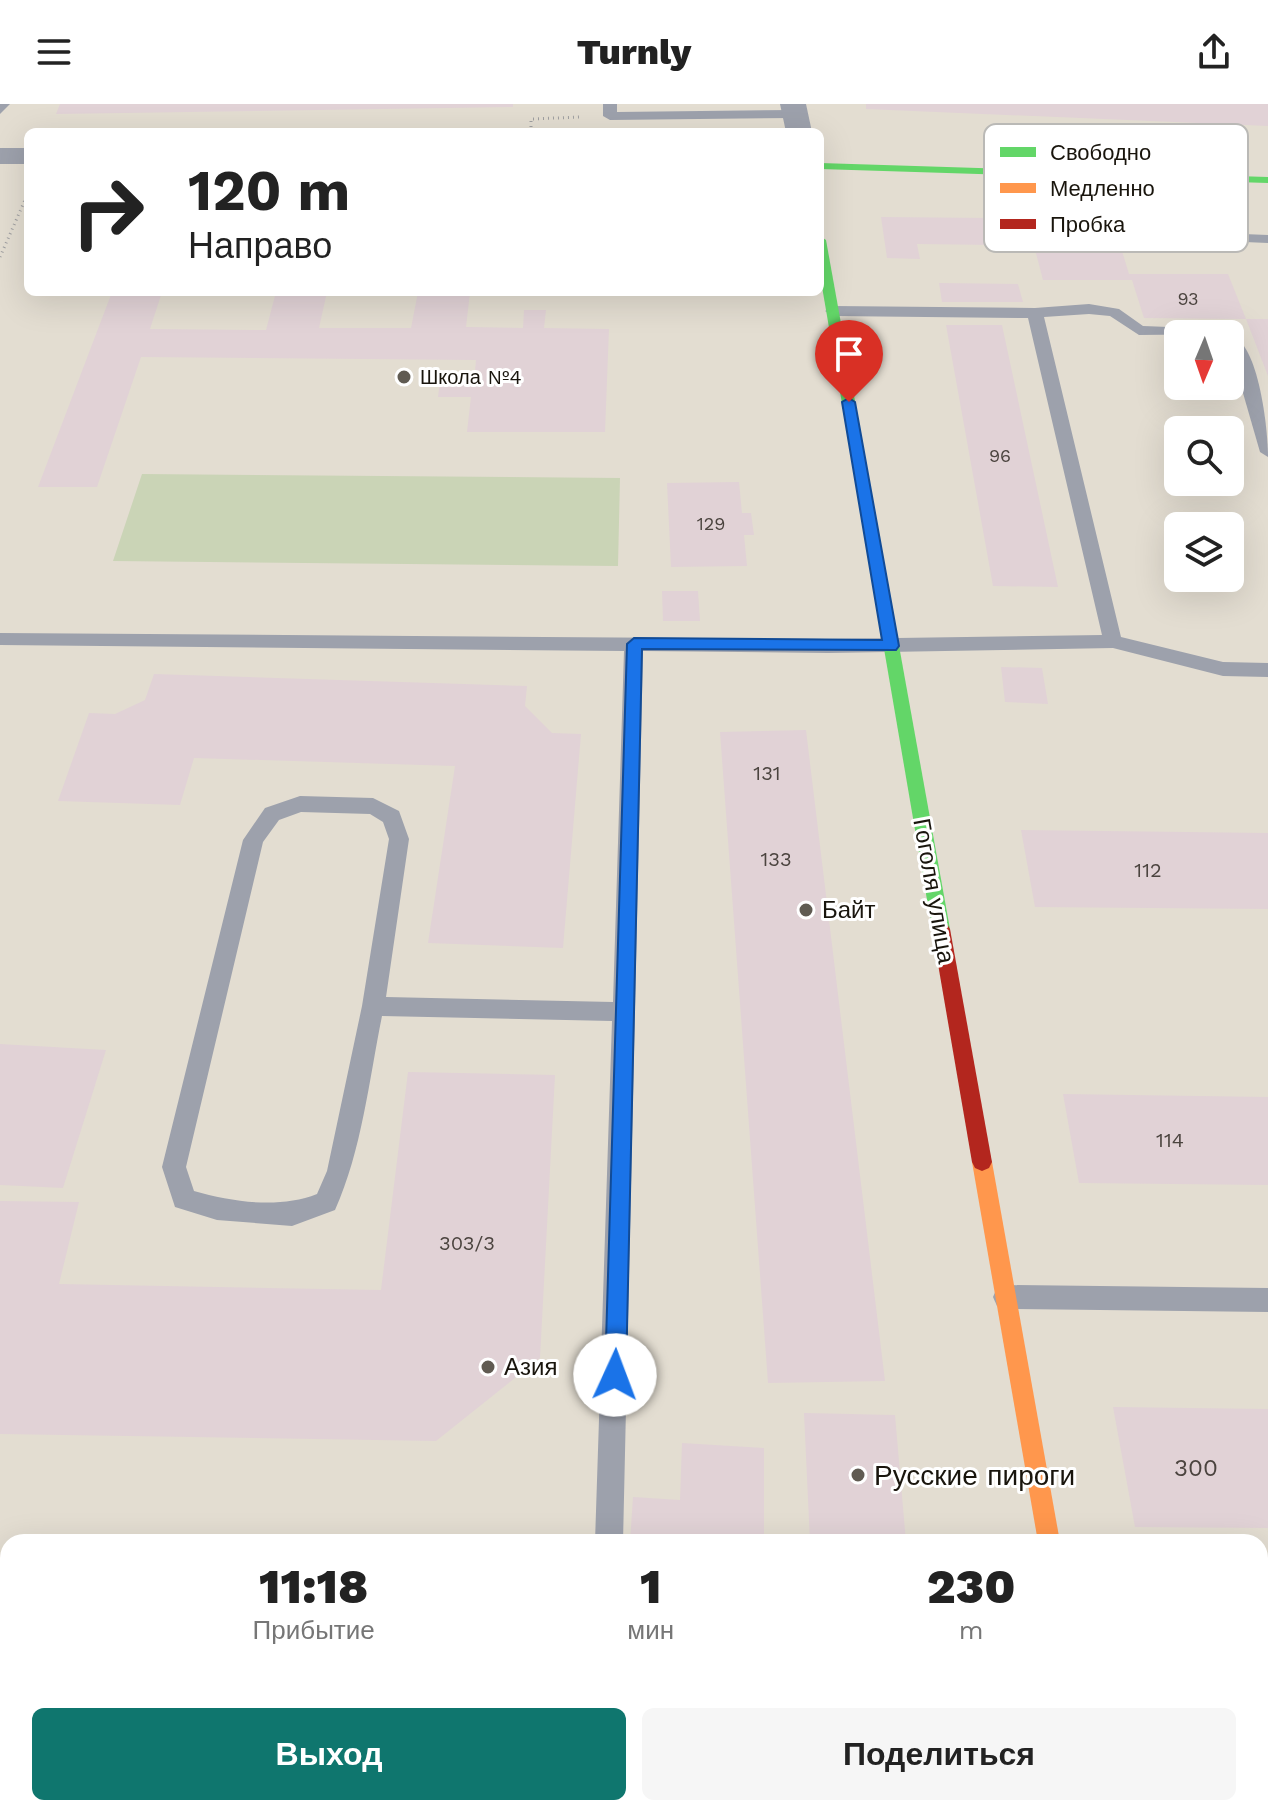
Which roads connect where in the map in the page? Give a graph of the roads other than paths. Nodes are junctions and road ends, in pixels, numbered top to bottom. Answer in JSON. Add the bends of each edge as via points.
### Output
{"nodes":[{"id":1,"x":3,"y":104,"type":"edge"},
{"id":2,"x":0,"y":110,"type":"edge"},
{"id":3,"x":610,"y":110,"type":"edge"},
{"id":4,"x":795,"y":117,"type":"edge"},
{"id":5,"x":24,"y":145,"type":"edge"},
{"id":6,"x":0,"y":156,"type":"edge"},
{"id":7,"x":824,"y":166,"type":"edge"},
{"id":8,"x":984,"y":171,"type":"edge"},
{"id":9,"x":1248,"y":179,"type":"edge"},
{"id":10,"x":1268,"y":180,"type":"edge"},
{"id":11,"x":1248,"y":238,"type":"edge"},
{"id":12,"x":1268,"y":239,"type":"edge"},
{"id":13,"x":824,"y":262,"type":"edge"},
{"id":14,"x":833,"y":311,"type":"junction"},
{"id":15,"x":1035,"y":313,"type":"junction"},
{"id":16,"x":1164,"y":331,"type":"edge"},
{"id":17,"x":1244,"y":366,"type":"edge"},
{"id":18,"x":1268,"y":452,"type":"edge"},
{"id":19,"x":0,"y":639,"type":"edge"},
{"id":20,"x":1113,"y":641,"type":"junction"},
{"id":21,"x":634,"y":644,"type":"junction"},
{"id":22,"x":891,"y":646,"type":"junction"},
{"id":23,"x":1268,"y":670,"type":"edge"},
{"id":24,"x":373,"y":1006,"type":"junction"},
{"id":25,"x":625,"y":1012,"type":"junction"},
{"id":26,"x":1006,"y":1297,"type":"junction"},
{"id":27,"x":1268,"y":1300,"type":"edge"},
{"id":28,"x":609,"y":1534,"type":"edge"},
{"id":29,"x":1048,"y":1534,"type":"edge"}],
"edges":[{"from":1,"to":2,"type":"lane"},
{"from":3,"to":4,"type":"lane"},
{"from":5,"to":6,"type":"street"},
{"from":7,"to":8,"type":"street"},
{"from":9,"to":10,"type":"street"},
{"from":11,"to":12,"type":"lane"},
{"from":13,"to":14,"type":"street","name":"Гоголя улица"},
{"from":14,"to":15,"type":"lane"},
{"from":14,"to":22,"type":"street","name":"Гоголя улица"},
{"from":15,"to":16,"type":"lane","via":[[1114,312],[1139,330]]},
{"from":15,"to":20,"type":"lane"},
{"from":17,"to":18,"type":"lane"},
{"from":19,"to":21,"type":"lane"},
{"from":20,"to":22,"type":"lane"},
{"from":20,"to":23,"type":"lane","via":[[1223,669]]},
{"from":21,"to":22,"type":"lane"},
{"from":21,"to":25,"type":"lane"},
{"from":22,"to":26,"type":"street","name":"Гоголя улица"},
{"from":24,"to":24,"type":"lane","via":[[339,1171],[326,1202],[292,1215],[217,1209],[184,1199],[174,1167],[253,840],[272,814],[300,804],[373,806],[392,817],[399,839]]},
{"from":24,"to":25,"type":"lane"},
{"from":25,"to":28,"type":"lane"},
{"from":26,"to":27,"type":"lane"},
{"from":26,"to":29,"type":"street","name":"Гоголя улица"}]}
